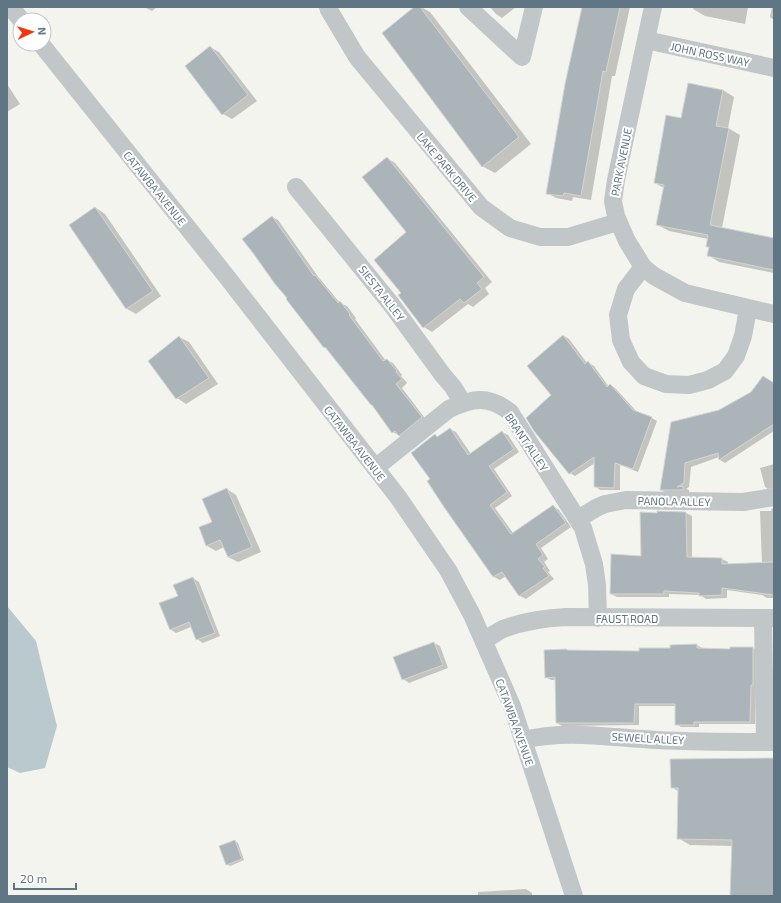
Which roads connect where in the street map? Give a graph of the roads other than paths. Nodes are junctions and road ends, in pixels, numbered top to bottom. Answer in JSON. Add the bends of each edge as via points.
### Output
{"nodes":[{"id":1,"x":328,"y":7,"type":"edge"},
{"id":2,"x":468,"y":7,"type":"edge"},
{"id":3,"x":534,"y":7,"type":"edge"},
{"id":4,"x":653,"y":7,"type":"edge"},
{"id":5,"x":646,"y":40,"type":"junction"},
{"id":6,"x":47,"y":52,"type":"edge"},
{"id":7,"x":774,"y":68,"type":"edge"},
{"id":8,"x":296,"y":187,"type":"dead end"},
{"id":9,"x":618,"y":222,"type":"junction"},
{"id":10,"x":643,"y":267,"type":"junction"},
{"id":11,"x":748,"y":309,"type":"junction"},
{"id":12,"x":774,"y":314,"type":"edge"},
{"id":13,"x":463,"y":402,"type":"junction"},
{"id":14,"x":375,"y":468,"type":"junction"},
{"id":15,"x":774,"y":497,"type":"edge"},
{"id":16,"x":578,"y":519,"type":"junction"},
{"id":17,"x":598,"y":618,"type":"junction"},
{"id":18,"x":769,"y":618,"type":"edge"},
{"id":19,"x":484,"y":640,"type":"junction"},
{"id":20,"x":523,"y":740,"type":"junction"},
{"id":21,"x":769,"y":742,"type":"edge"},
{"id":22,"x":574,"y":896,"type":"edge"}],
"edges":[{"from":1,"to":9,"type":"street","name":"LAKE PARK DRIVE","via":[[357,57],[481,207],[510,228],[540,237],[568,237]]},
{"from":2,"to":3,"type":"street","via":[[522,57]]},
{"from":4,"to":5,"type":"street","name":"PARK AVENUE"},
{"from":5,"to":7,"type":"street","name":"JOHN ROSS WAY"},
{"from":5,"to":9,"type":"street","name":"PARK AVENUE","via":[[616,180],[613,201]]},
{"from":6,"to":14,"type":"street","name":"CATAWBA AVENUE"},
{"from":8,"to":13,"type":"street","name":"SIESTA ALLEY","via":[[391,304]]},
{"from":9,"to":10,"type":"street","name":"PARK AVENUE"},
{"from":10,"to":11,"type":"street","name":"PARK AVENUE","via":[[685,293]]},
{"from":10,"to":11,"type":"street","via":[[626,289],[618,315],[621,340],[630,362],[644,376],[666,384],[689,385],[708,380],[725,371],[736,356]]},
{"from":11,"to":12,"type":"street","name":"PARK AVENUE"},
{"from":13,"to":14,"type":"street","name":"BRANT ALLEY","via":[[450,409]]},
{"from":13,"to":16,"type":"street","name":"BRANT ALLEY","via":[[492,402],[510,412]]},
{"from":14,"to":19,"type":"street","name":"CATAWBA AVENUE","via":[[448,570]]},
{"from":15,"to":16,"type":"street","name":"PANOLA ALLEY","via":[[743,502],[626,500],[605,504]]},
{"from":16,"to":17,"type":"street","name":"BRANT ALLEY","via":[[594,564]]},
{"from":17,"to":18,"type":"street","name":"FAUST ROAD"},
{"from":17,"to":19,"type":"street","name":"FAUST ROAD","via":[[566,617],[528,621]]},
{"from":18,"to":21,"type":"street"},
{"from":19,"to":20,"type":"street","name":"CATAWBA AVENUE","via":[[512,706]]},
{"from":20,"to":21,"type":"street","name":"SEWELL ALLEY","via":[[561,734],[657,740]]},
{"from":20,"to":22,"type":"street","name":"CATAWBA AVENUE"}]}
